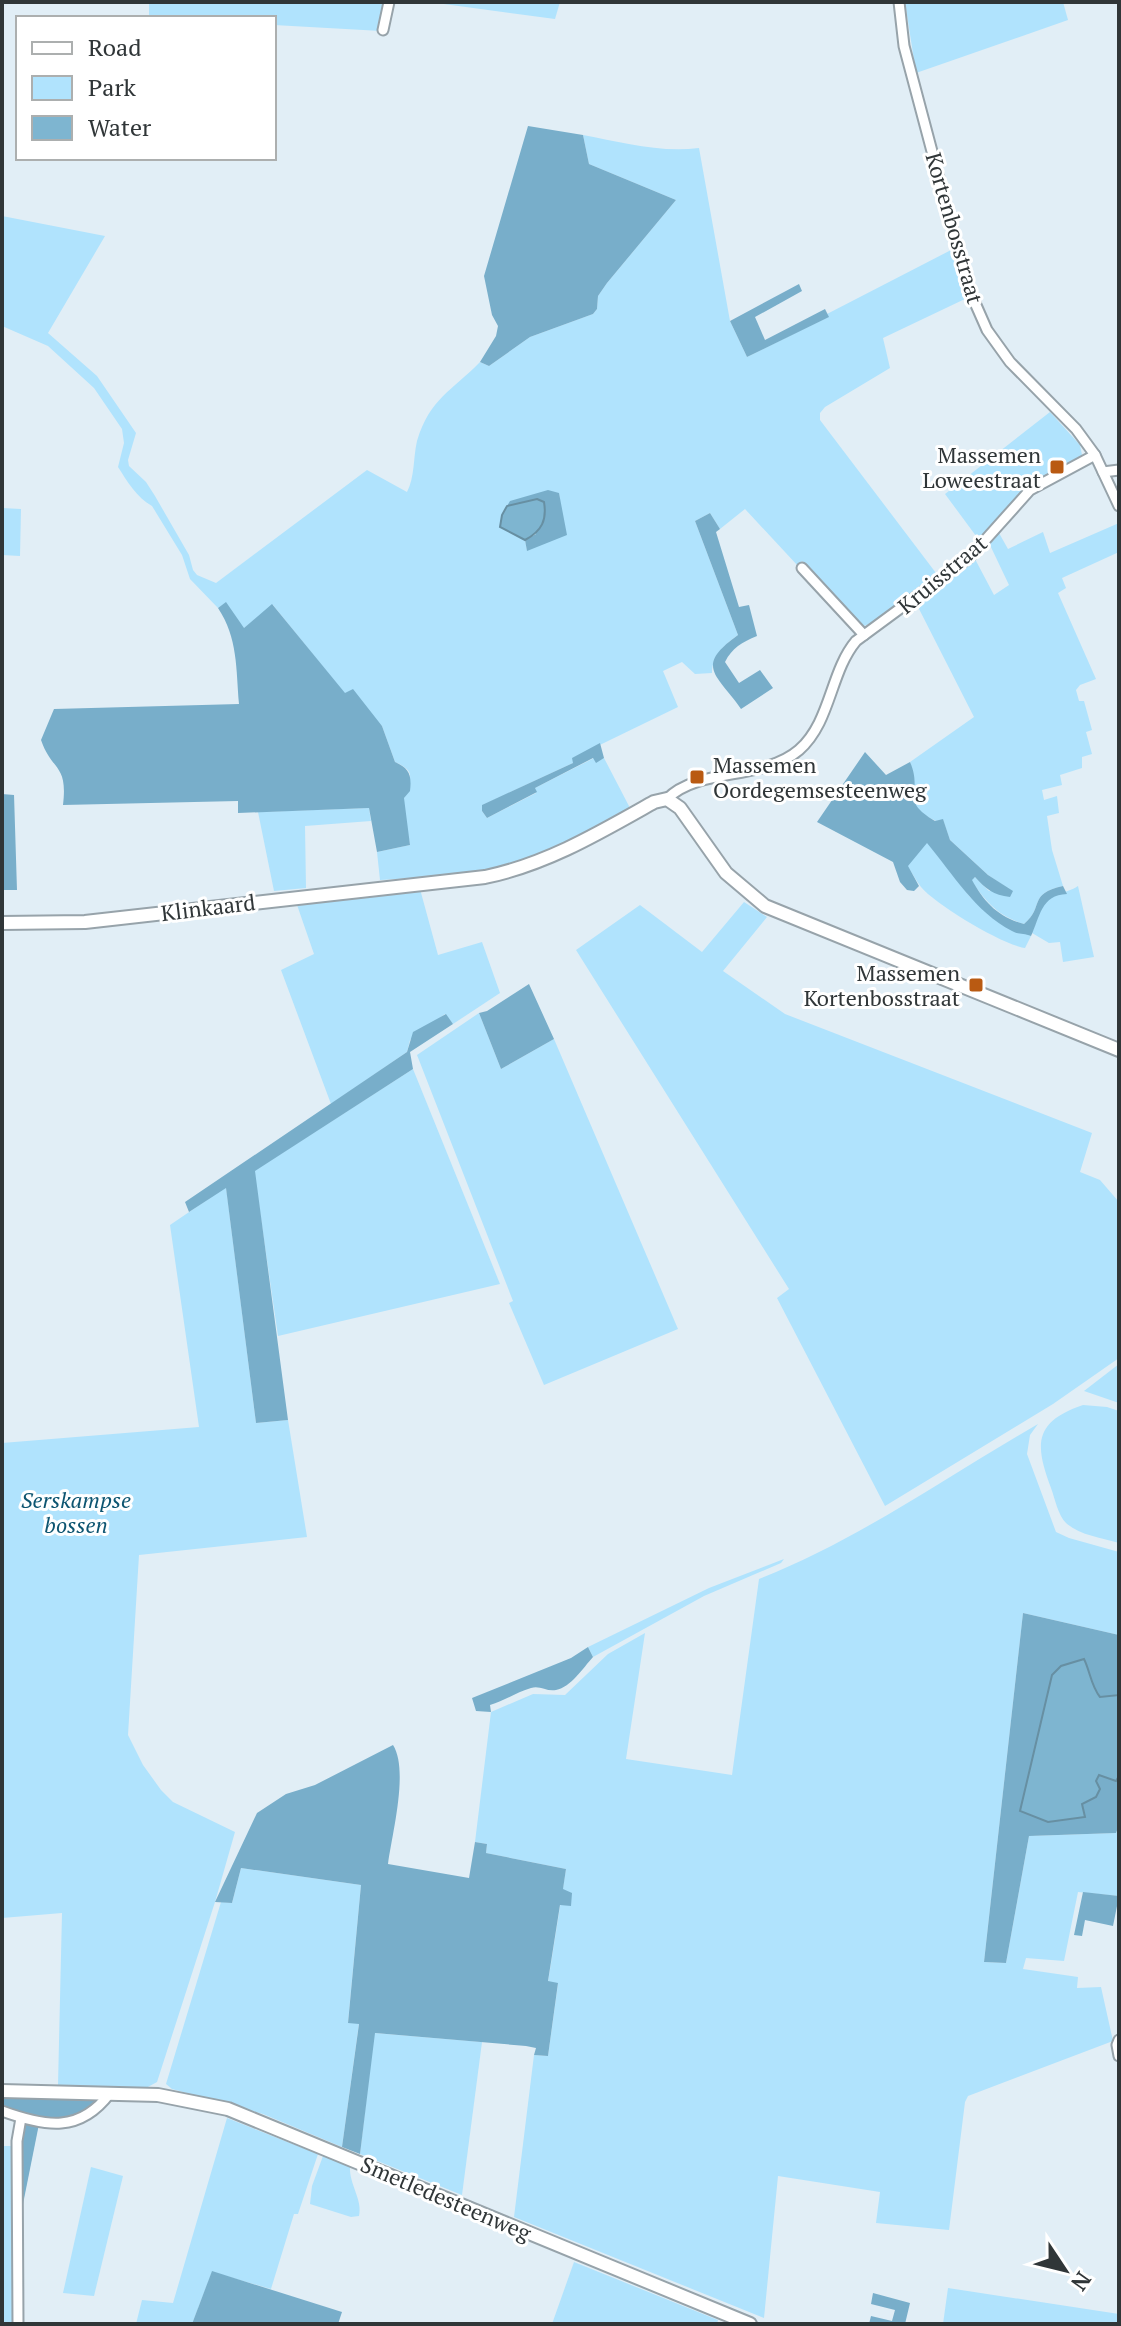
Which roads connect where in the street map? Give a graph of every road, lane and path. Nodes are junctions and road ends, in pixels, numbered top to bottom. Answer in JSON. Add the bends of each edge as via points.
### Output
{"nodes":[{"id":1,"x":389,"y":2,"type":"edge"},
{"id":2,"x":899,"y":2,"type":"edge"},
{"id":3,"x":383,"y":30,"type":"dead end"},
{"id":4,"x":1095,"y":455,"type":"junction"},
{"id":5,"x":1119,"y":470,"type":"edge"},
{"id":6,"x":1103,"y":472,"type":"junction"},
{"id":7,"x":1119,"y":506,"type":"edge"},
{"id":8,"x":802,"y":568,"type":"dead end"},
{"id":9,"x":864,"y":635,"type":"junction"},
{"id":10,"x":667,"y":799,"type":"junction"},
{"id":11,"x":2,"y":923,"type":"edge"},
{"id":12,"x":1119,"y":1050,"type":"edge"},
{"id":13,"x":1119,"y":2040,"type":"edge"},
{"id":14,"x":1119,"y":2056,"type":"edge"},
{"id":15,"x":2,"y":2091,"type":"edge"},
{"id":16,"x":110,"y":2093,"type":"junction"},
{"id":17,"x":2,"y":2111,"type":"edge"},
{"id":18,"x":21,"y":2118,"type":"junction"},
{"id":19,"x":18,"y":2324,"type":"edge"},
{"id":20,"x":750,"y":2324,"type":"edge"}],
"edges":[{"from":1,"to":3,"type":"street"},
{"from":2,"to":4,"type":"street","name":"Kortenbosstraat","via":[[904,46],[968,287],[987,330],[1010,362]]},
{"from":4,"to":6,"type":"street","name":"Kortenbosstraat"},
{"from":4,"to":9,"type":"street","name":"Kruisstraat","via":[[1030,490],[970,557]]},
{"from":5,"to":6,"type":"street"},
{"from":6,"to":7,"type":"street","name":"Kortenbosstraat"},
{"from":8,"to":9,"type":"street"},
{"from":9,"to":10,"type":"street","name":"Kruisstraat","via":[[845,657],[821,719],[801,748],[764,767],[678,789]]},
{"from":10,"to":11,"type":"street","name":"Klinkaard","via":[[548,859],[485,877],[85,922]]},
{"from":10,"to":12,"type":"street","via":[[680,808],[726,873],[765,906]]},
{"from":13,"to":14,"type":"street"},
{"from":15,"to":16,"type":"street","name":"Smetledesteenweg"},
{"from":16,"to":18,"type":"street","via":[[84,2119],[68,2123]]},
{"from":16,"to":20,"type":"street","name":"Smetledesteenweg","via":[[195,2101],[259,2120]]},
{"from":17,"to":18,"type":"street"},
{"from":18,"to":19,"type":"street"}]}
